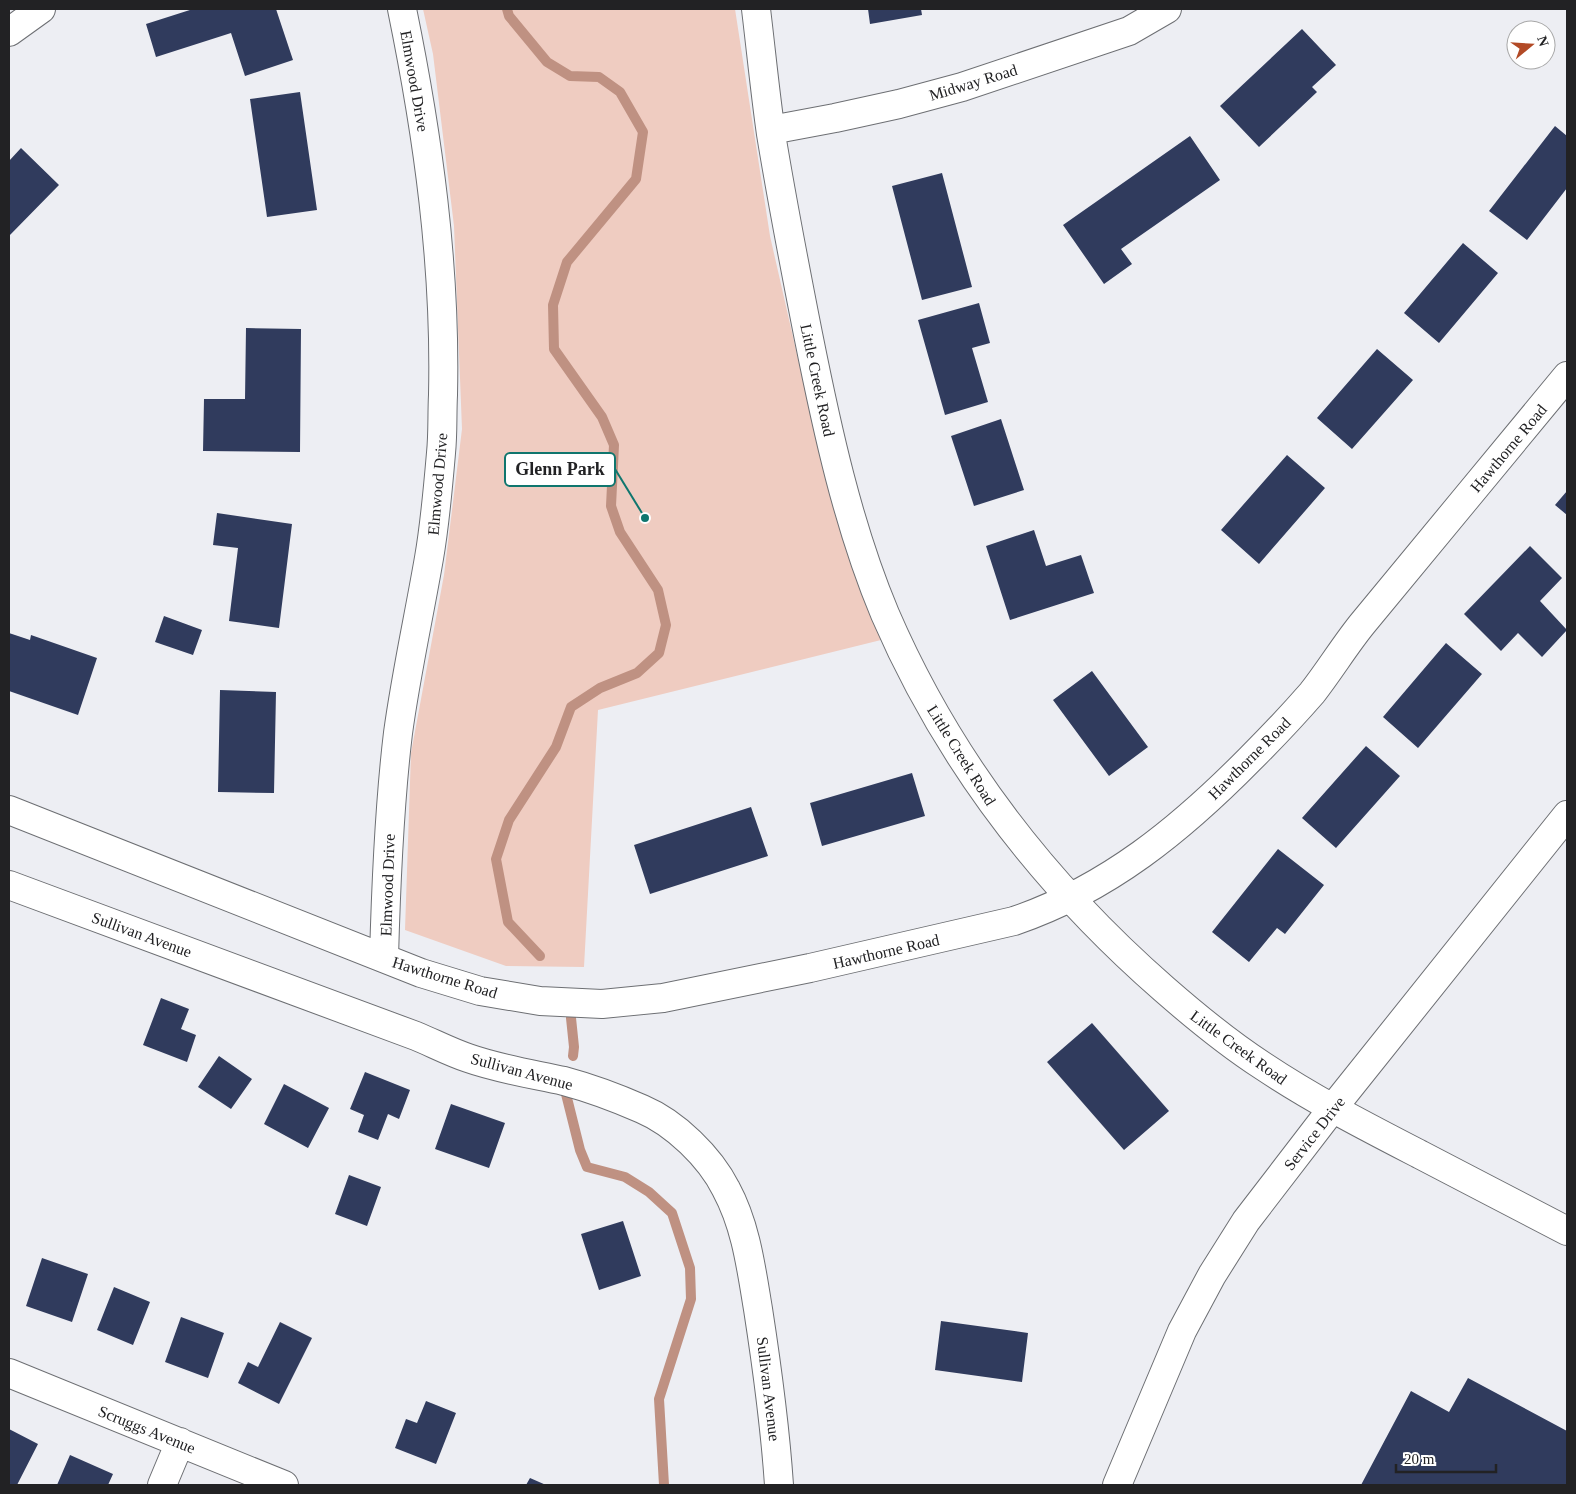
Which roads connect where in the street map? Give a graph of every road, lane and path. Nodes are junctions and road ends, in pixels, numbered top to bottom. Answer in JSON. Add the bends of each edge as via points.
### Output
{"nodes":[{"id":1,"x":40,"y":9,"type":"edge"},
{"id":2,"x":402,"y":9,"type":"edge"},
{"id":3,"x":756,"y":9,"type":"edge"},
{"id":4,"x":1167,"y":9,"type":"edge"},
{"id":5,"x":9,"y":32,"type":"edge"},
{"id":6,"x":771,"y":130,"type":"junction"},
{"id":7,"x":1567,"y":376,"type":"edge"},
{"id":8,"x":9,"y":810,"type":"edge"},
{"id":9,"x":1567,"y":815,"type":"edge"},
{"id":10,"x":9,"y":886,"type":"edge"},
{"id":11,"x":1070,"y":899,"type":"junction"},
{"id":12,"x":384,"y":958,"type":"junction"},
{"id":13,"x":1332,"y":1109,"type":"junction"},
{"id":14,"x":1567,"y":1231,"type":"edge"},
{"id":15,"x":9,"y":1373,"type":"edge"},
{"id":16,"x":180,"y":1442,"type":"junction"},
{"id":17,"x":162,"y":1485,"type":"edge"},
{"id":18,"x":284,"y":1485,"type":"edge"},
{"id":19,"x":779,"y":1485,"type":"edge"},
{"id":20,"x":1117,"y":1485,"type":"edge"}],
"edges":[{"from":1,"to":5,"type":"street"},
{"from":2,"to":12,"type":"street","name":"Elmwood Drive","via":[[429,158],[444,347],[441,451],[431,546],[409,658],[390,808]]},
{"from":3,"to":6,"type":"street","name":"Little Creek Road"},
{"from":4,"to":6,"type":"street","name":"Midway Road","via":[[1129,31],[962,86],[844,116]]},
{"from":6,"to":11,"type":"street","name":"Little Creek Road","via":[[819,391],[840,476],[884,612],[949,739],[988,798]]},
{"from":7,"to":11,"type":"street","name":"Hawthorne Road","via":[[1284,724],[1221,788],[1149,849]]},
{"from":8,"to":12,"type":"street","name":"Hawthorne Road"},
{"from":9,"to":13,"type":"street","name":"Service Drive"},
{"from":10,"to":19,"type":"street","name":"Sullivan Avenue","via":[[398,1029],[467,1058],[609,1096],[644,1110],[676,1130],[704,1156],[726,1187],[741,1222],[766,1357]]},
{"from":11,"to":12,"type":"street","name":"Hawthorne Road","via":[[1014,921],[810,968],[663,998],[602,1004],[540,1001],[480,991]]},
{"from":11,"to":13,"type":"street","name":"Little Creek Road","via":[[1129,959],[1193,1014],[1260,1065]]},
{"from":13,"to":14,"type":"street","name":"Little Creek Road"},
{"from":13,"to":20,"type":"street","name":"Service Drive","via":[[1246,1221],[1212,1275],[1182,1331]]},
{"from":15,"to":16,"type":"street","name":"Scruggs Avenue"},
{"from":16,"to":17,"type":"street"},
{"from":16,"to":18,"type":"street","name":"Scruggs Avenue"}]}
